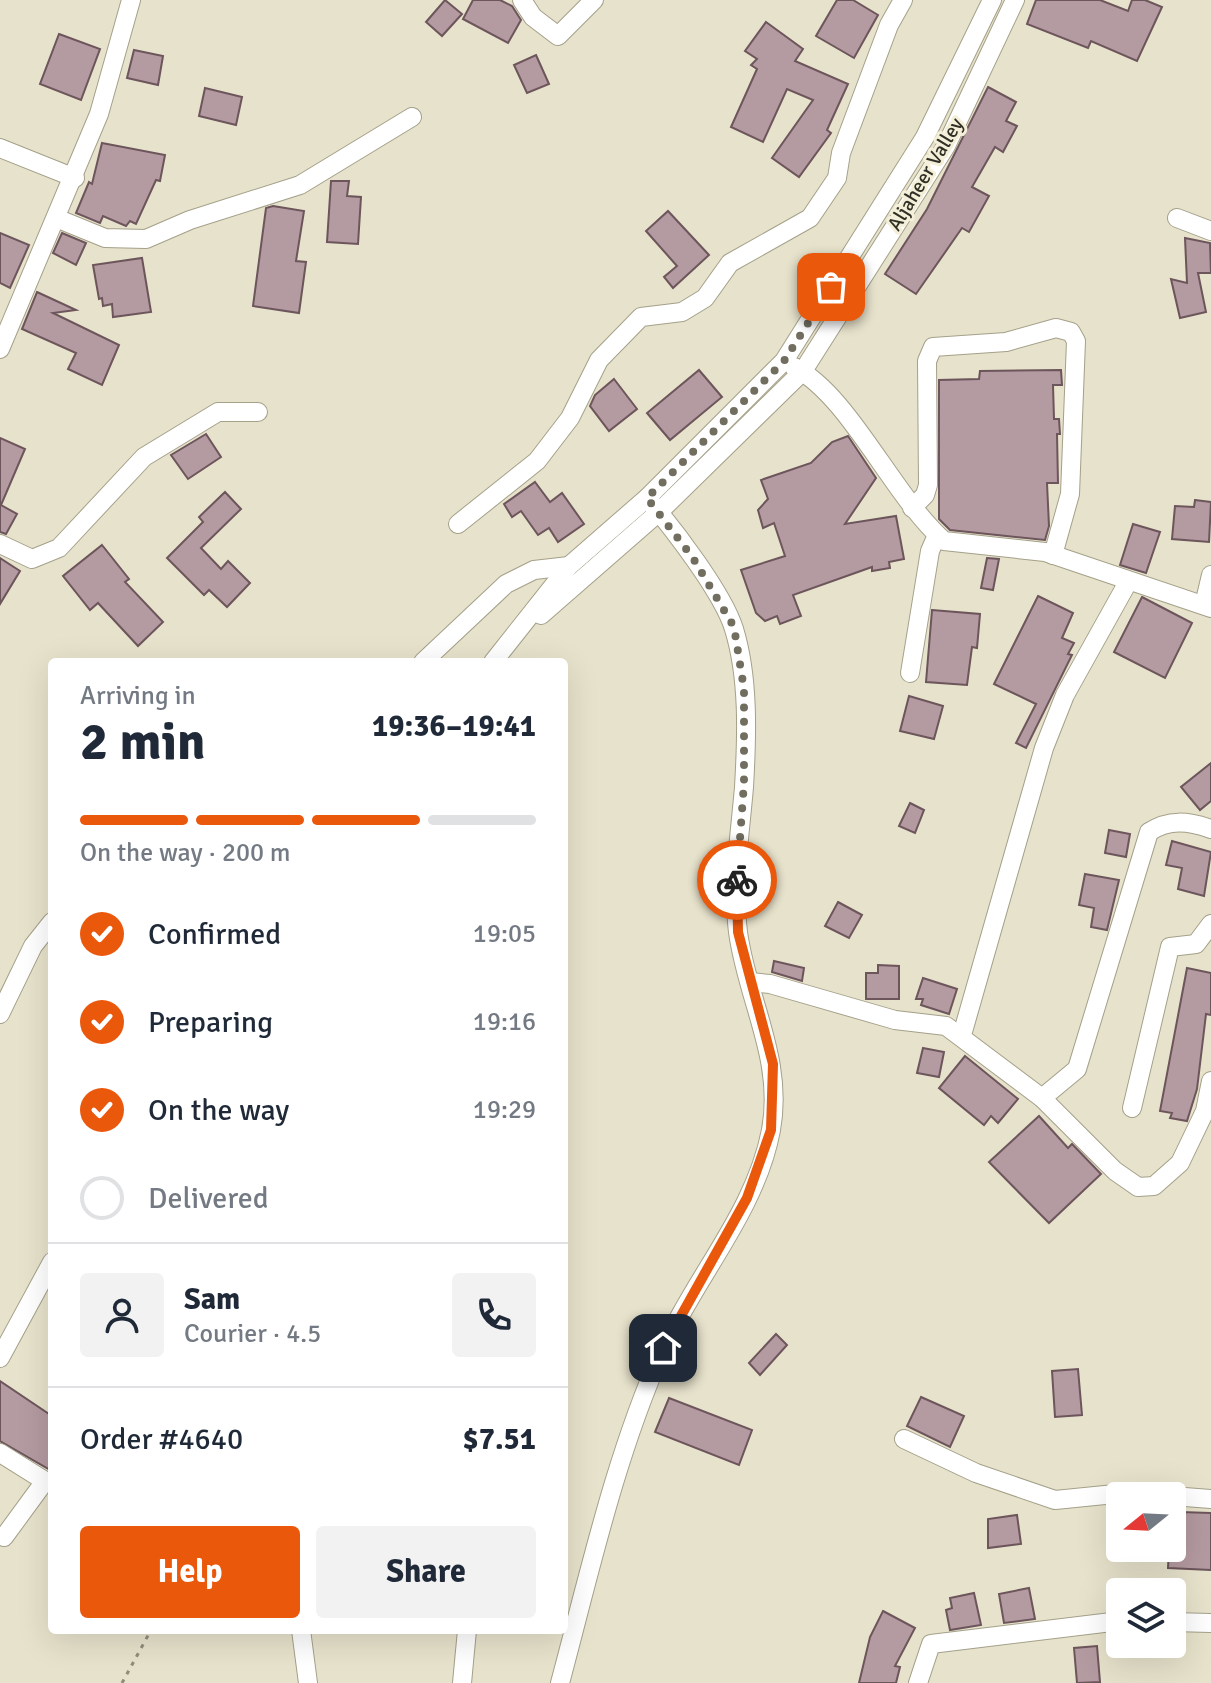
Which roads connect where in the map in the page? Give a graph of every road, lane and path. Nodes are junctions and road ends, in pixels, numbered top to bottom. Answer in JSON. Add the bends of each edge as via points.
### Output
{"nodes":[{"id":1,"x":131,"y":0,"type":"edge"},
{"id":2,"x":522,"y":0,"type":"edge"},
{"id":3,"x":594,"y":0,"type":"edge"},
{"id":4,"x":903,"y":0,"type":"edge"},
{"id":5,"x":992,"y":0,"type":"edge"},
{"id":6,"x":1015,"y":0,"type":"edge"},
{"id":7,"x":412,"y":117,"type":"dead end"},
{"id":8,"x":0,"y":148,"type":"edge"},
{"id":9,"x":75,"y":178,"type":"junction"},
{"id":10,"x":56,"y":218,"type":"junction"},
{"id":11,"x":1177,"y":218,"type":"dead end"},
{"id":12,"x":1211,"y":231,"type":"edge"},
{"id":13,"x":1,"y":344,"type":"edge"},
{"id":14,"x":784,"y":361,"type":"junction"},
{"id":15,"x":803,"y":371,"type":"junction"},
{"id":16,"x":258,"y":412,"type":"dead end"},
{"id":17,"x":653,"y":505,"type":"junction"},
{"id":18,"x":912,"y":508,"type":"junction"},
{"id":19,"x":458,"y":524,"type":"dead end"},
{"id":20,"x":937,"y":535,"type":"junction"},
{"id":21,"x":0,"y":544,"type":"edge"},
{"id":22,"x":1053,"y":555,"type":"junction"},
{"id":23,"x":569,"y":566,"type":"junction"},
{"id":24,"x":1211,"y":575,"type":"edge"},
{"id":25,"x":1128,"y":582,"type":"junction"},
{"id":26,"x":1208,"y":606,"type":"edge"},
{"id":27,"x":511,"y":640,"type":"junction"},
{"id":28,"x":427,"y":658,"type":"edge"},
{"id":29,"x":496,"y":658,"type":"edge"},
{"id":30,"x":910,"y":673,"type":"dead end"},
{"id":31,"x":1211,"y":829,"type":"edge"},
{"id":32,"x":1211,"y":924,"type":"edge"},
{"id":33,"x":48,"y":927,"type":"edge"},
{"id":34,"x":750,"y":982,"type":"junction"},
{"id":35,"x":0,"y":1014,"type":"edge"},
{"id":36,"x":962,"y":1035,"type":"junction"},
{"id":37,"x":1211,"y":1081,"type":"edge"},
{"id":38,"x":1042,"y":1098,"type":"junction"},
{"id":39,"x":1132,"y":1108,"type":"dead end"},
{"id":40,"x":48,"y":1269,"type":"edge"},
{"id":41,"x":0,"y":1358,"type":"edge"},
{"id":42,"x":904,"y":1439,"type":"dead end"},
{"id":43,"x":0,"y":1453,"type":"edge"},
{"id":44,"x":1106,"y":1495,"type":"edge"},
{"id":45,"x":1186,"y":1497,"type":"edge"},
{"id":46,"x":1211,"y":1499,"type":"edge"},
{"id":47,"x":4,"y":1537,"type":"dead end"},
{"id":48,"x":1186,"y":1622,"type":"edge"},
{"id":49,"x":1106,"y":1623,"type":"edge"},
{"id":50,"x":1211,"y":1623,"type":"edge"},
{"id":51,"x":149,"y":1634,"type":"edge"},
{"id":52,"x":302,"y":1634,"type":"edge"},
{"id":53,"x":467,"y":1634,"type":"edge"},
{"id":54,"x":122,"y":1683,"type":"edge"},
{"id":55,"x":308,"y":1683,"type":"edge"},
{"id":56,"x":462,"y":1683,"type":"edge"},
{"id":57,"x":560,"y":1683,"type":"edge"},
{"id":58,"x":918,"y":1683,"type":"edge"}],
"edges":[{"from":1,"to":9,"type":"street"},
{"from":2,"to":3,"type":"street","via":[[533,17],[558,36]]},
{"from":4,"to":19,"type":"street","via":[[846,139],[837,178],[810,218],[730,263],[705,298],[682,312],[641,317],[599,360],[570,418],[537,461]]},
{"from":5,"to":14,"type":"street","name":"Aljaheer Valley","via":[[925,137]]},
{"from":6,"to":15,"type":"street","name":"Aljaheer Valley","via":[[946,146]]},
{"from":7,"to":10,"type":"street","via":[[300,185],[146,239],[105,238]]},
{"from":8,"to":9,"type":"street"},
{"from":9,"to":10,"type":"street"},
{"from":10,"to":13,"type":"street"},
{"from":11,"to":12,"type":"street"},
{"from":14,"to":15,"type":"street"},
{"from":14,"to":17,"type":"street","name":"Aljaheer Valley"},
{"from":15,"to":17,"type":"street","name":"Aljaheer Valley"},
{"from":15,"to":18,"type":"street","via":[[849,419]]},
{"from":16,"to":21,"type":"street","via":[[218,412],[144,457],[59,548],[32,559]]},
{"from":17,"to":23,"type":"street","name":"Aljaheer Valley"},
{"from":17,"to":27,"type":"street","name":"Aljaheer Valley"},
{"from":17,"to":34,"type":"street","via":[[693,558],[734,627],[744,689],[738,932]]},
{"from":18,"to":20,"type":"street"},
{"from":18,"to":22,"type":"street","via":[[928,485],[927,361],[933,347],[1006,342],[1056,328],[1071,332],[1076,341],[1070,494]]},
{"from":20,"to":22,"type":"street","via":[[944,541]]},
{"from":20,"to":30,"type":"street"},
{"from":22,"to":25,"type":"street"},
{"from":23,"to":27,"type":"street","name":"Aljaheer Valley"},
{"from":23,"to":28,"type":"street","via":[[534,570],[506,584]]},
{"from":24,"to":26,"type":"street"},
{"from":25,"to":26,"type":"street"},
{"from":25,"to":36,"type":"street","via":[[1065,695],[1044,748]]},
{"from":27,"to":29,"type":"street","name":"Aljaheer Valley"},
{"from":31,"to":38,"type":"street","via":[[1191,822],[1163,823],[1149,832],[1077,1069]]},
{"from":32,"to":39,"type":"street","via":[[1196,944],[1170,947]]},
{"from":33,"to":35,"type":"street"},
{"from":34,"to":36,"type":"street","via":[[895,1020],[946,1026]]},
{"from":34,"to":57,"type":"street","via":[[773,1064],[771,1130],[747,1198],[663,1348],[623,1451]]},
{"from":36,"to":38,"type":"street"},
{"from":37,"to":38,"type":"street","via":[[1205,1111],[1180,1163],[1154,1186],[1138,1187],[1115,1171]]},
{"from":40,"to":41,"type":"street"},
{"from":42,"to":44,"type":"street","via":[[976,1473],[1055,1500]]},
{"from":43,"to":47,"type":"street","via":[[45,1481]]},
{"from":45,"to":46,"type":"street"},
{"from":48,"to":50,"type":"street"},
{"from":49,"to":58,"type":"street","via":[[931,1644]]},
{"from":51,"to":54,"type":"path"},
{"from":52,"to":55,"type":"street"},
{"from":53,"to":56,"type":"street"}]}
